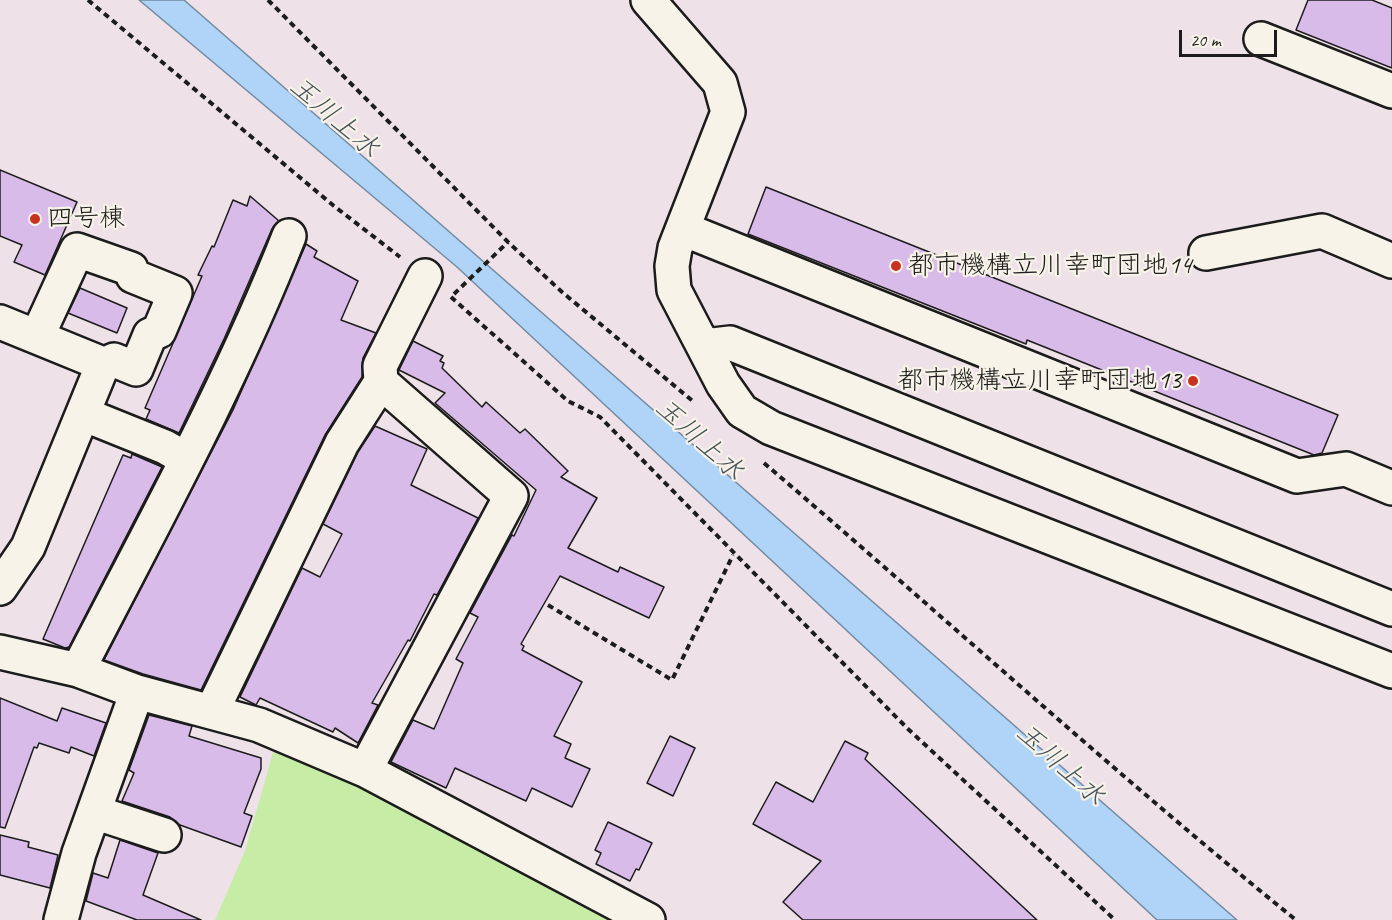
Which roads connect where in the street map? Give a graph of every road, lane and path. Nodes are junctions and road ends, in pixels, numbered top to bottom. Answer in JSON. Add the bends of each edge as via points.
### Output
{"nodes":[{"id":1,"x":88,"y":0,"type":"edge"},
{"id":2,"x":268,"y":0,"type":"edge"},
{"id":3,"x":648,"y":0,"type":"edge"},
{"id":4,"x":1261,"y":39,"type":"dead end"},
{"id":5,"x":1392,"y":91,"type":"edge"},
{"id":6,"x":683,"y":229,"type":"junction"},
{"id":7,"x":289,"y":236,"type":"dead end"},
{"id":8,"x":508,"y":242,"type":"junction"},
{"id":9,"x":1206,"y":253,"type":"dead end"},
{"id":10,"x":1392,"y":261,"type":"edge"},
{"id":11,"x":425,"y":276,"type":"junction"},
{"id":12,"x":452,"y":297,"type":"junction"},
{"id":13,"x":0,"y":321,"type":"edge"},
{"id":14,"x":37,"y":337,"type":"junction"},
{"id":15,"x":704,"y":346,"type":"junction"},
{"id":16,"x":103,"y":366,"type":"junction"},
{"id":17,"x":381,"y":382,"type":"junction"},
{"id":18,"x":697,"y":406,"type":"dead end"},
{"id":19,"x":83,"y":414,"type":"junction"},
{"id":20,"x":186,"y":459,"type":"junction"},
{"id":21,"x":761,"y":460,"type":"dead end"},
{"id":22,"x":1392,"y":488,"type":"edge"},
{"id":23,"x":733,"y":555,"type":"junction"},
{"id":24,"x":4,"y":575,"type":"edge"},
{"id":25,"x":548,"y":604,"type":"dead end"},
{"id":26,"x":1392,"y":609,"type":"edge"},
{"id":27,"x":0,"y":653,"type":"edge"},
{"id":28,"x":78,"y":670,"type":"junction"},
{"id":29,"x":1392,"y":671,"type":"edge"},
{"id":30,"x":137,"y":692,"type":"junction"},
{"id":31,"x":212,"y":711,"type":"junction"},
{"id":32,"x":364,"y":770,"type":"junction"},
{"id":33,"x":94,"y":812,"type":"junction"},
{"id":34,"x":164,"y":835,"type":"dead end"},
{"id":35,"x":69,"y":918,"type":"edge"},
{"id":36,"x":648,"y":920,"type":"edge"},
{"id":37,"x":1115,"y":920,"type":"edge"},
{"id":38,"x":1296,"y":920,"type":"edge"}],
"edges":[{"from":1,"to":11,"type":"path","via":[[334,206]]},
{"from":2,"to":8,"type":"path"},
{"from":3,"to":6,"type":"street","via":[[720,83],[728,112]]},
{"from":4,"to":5,"type":"street"},
{"from":6,"to":15,"type":"street","via":[[672,266],[674,290]]},
{"from":6,"to":22,"type":"street","via":[[1297,476],[1346,470]]},
{"from":7,"to":20,"type":"street"},
{"from":8,"to":12,"type":"path"},
{"from":8,"to":18,"type":"path"},
{"from":9,"to":10,"type":"street","via":[[1322,231]]},
{"from":11,"to":12,"type":"path"},
{"from":11,"to":17,"type":"street","via":[[380,366]]},
{"from":12,"to":23,"type":"path","via":[[567,400],[600,417]]},
{"from":13,"to":14,"type":"street"},
{"from":14,"to":16,"type":"street"},
{"from":14,"to":16,"type":"street","via":[[77,250],[131,269],[133,276],[175,293],[159,331],[150,335],[136,369],[114,360]]},
{"from":15,"to":26,"type":"street","via":[[730,343]]},
{"from":15,"to":29,"type":"street","via":[[742,411],[771,428]]},
{"from":16,"to":19,"type":"street"},
{"from":17,"to":31,"type":"street","via":[[342,443]]},
{"from":17,"to":32,"type":"street","via":[[511,495]]},
{"from":19,"to":20,"type":"street"},
{"from":19,"to":24,"type":"street","via":[[28,547]]},
{"from":20,"to":28,"type":"street"},
{"from":21,"to":38,"type":"path","via":[[1063,725]]},
{"from":23,"to":25,"type":"path","via":[[672,680]]},
{"from":23,"to":37,"type":"path","via":[[908,729]]},
{"from":27,"to":28,"type":"street"},
{"from":28,"to":30,"type":"street"},
{"from":30,"to":31,"type":"street"},
{"from":30,"to":33,"type":"street"},
{"from":31,"to":32,"type":"street","via":[[259,725]]},
{"from":32,"to":36,"type":"street"},
{"from":33,"to":34,"type":"street"},
{"from":33,"to":35,"type":"street"}]}
